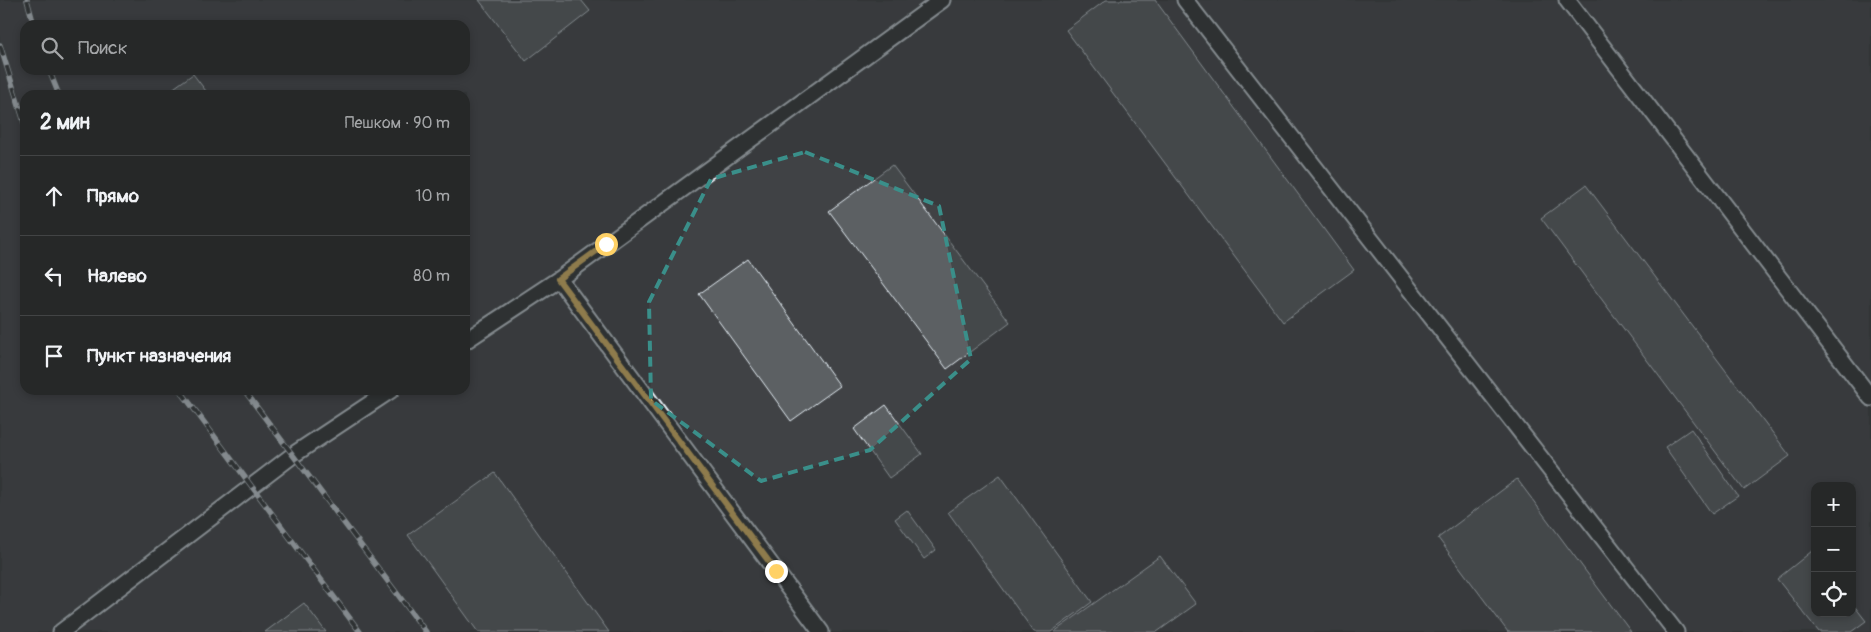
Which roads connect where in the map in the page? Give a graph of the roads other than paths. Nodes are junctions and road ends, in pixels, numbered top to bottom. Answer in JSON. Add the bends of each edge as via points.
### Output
{"nodes":[{"id":1,"x":942,"y":0,"type":"edge"},
{"id":2,"x":1185,"y":0,"type":"edge"},
{"id":3,"x":1567,"y":0,"type":"edge"},
{"id":4,"x":558,"y":279,"type":"junction"},
{"id":5,"x":470,"y":338,"type":"edge"},
{"id":6,"x":383,"y":395,"type":"edge"},
{"id":7,"x":1871,"y":398,"type":"edge"},
{"id":8,"x":61,"y":632,"type":"edge"},
{"id":9,"x":821,"y":632,"type":"edge"},
{"id":10,"x":1676,"y":632,"type":"edge"}],
"edges":[{"from":1,"to":4,"type":"lane"},
{"from":2,"to":10,"type":"lane"},
{"from":3,"to":7,"type":"lane"},
{"from":4,"to":5,"type":"lane"},
{"from":4,"to":9,"type":"lane"},
{"from":6,"to":8,"type":"lane","via":[[293,455]]}]}
